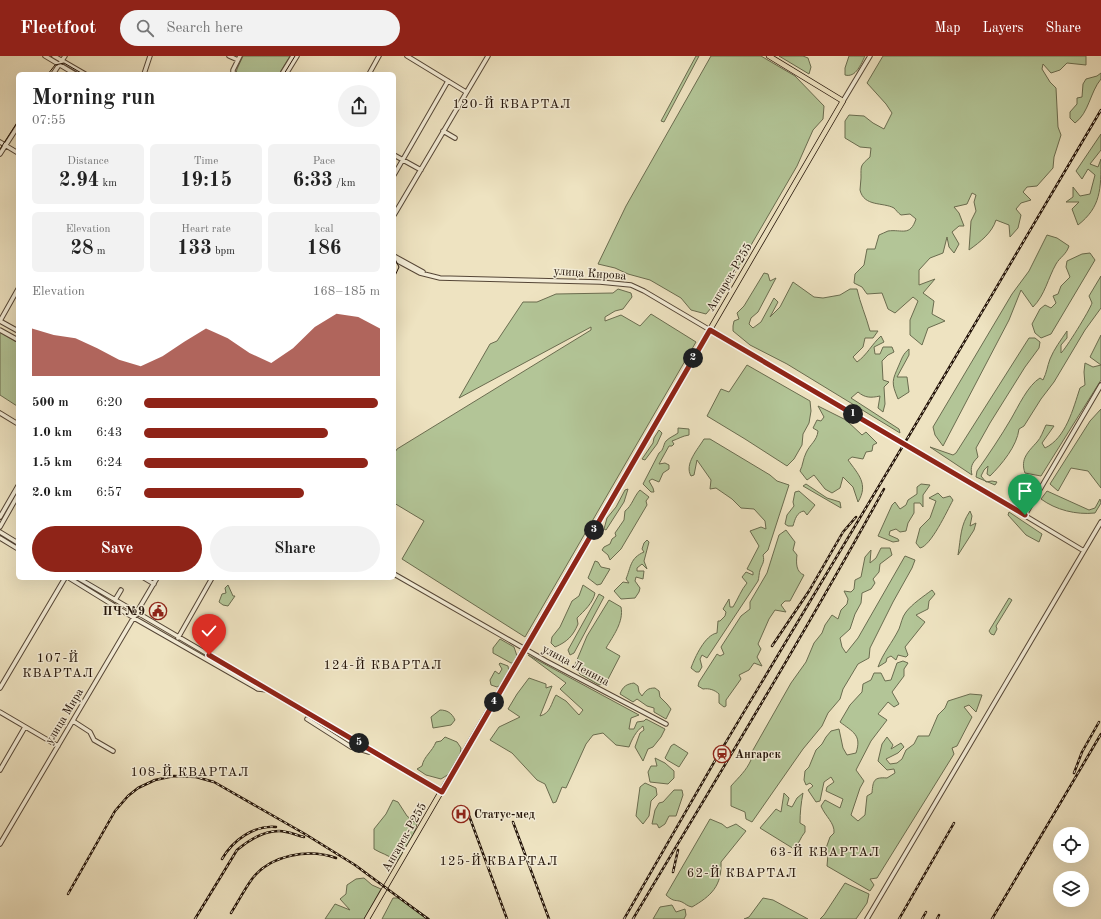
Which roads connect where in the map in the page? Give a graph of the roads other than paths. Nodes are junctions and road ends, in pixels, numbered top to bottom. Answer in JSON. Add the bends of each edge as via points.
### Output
{"nodes":[{"id":1,"x":45,"y":56,"type":"edge"},
{"id":2,"x":54,"y":56,"type":"edge"},
{"id":3,"x":65,"y":56,"type":"edge"},
{"id":4,"x":150,"y":56,"type":"edge"},
{"id":5,"x":229,"y":56,"type":"edge"},
{"id":6,"x":240,"y":56,"type":"edge"},
{"id":7,"x":293,"y":56,"type":"edge"},
{"id":8,"x":297,"y":56,"type":"edge"},
{"id":9,"x":379,"y":56,"type":"edge"},
{"id":10,"x":407,"y":56,"type":"edge"},
{"id":11,"x":488,"y":56,"type":"edge"},
{"id":12,"x":769,"y":56,"type":"edge"},
{"id":13,"x":870,"y":56,"type":"edge"},
{"id":14,"x":238,"y":60,"type":"junction"},
{"id":15,"x":62,"y":61,"type":"junction"},
{"id":16,"x":59,"y":65,"type":"junction"},
{"id":17,"x":54,"y":72,"type":"edge"},
{"id":18,"x":71,"y":72,"type":"edge"},
{"id":19,"x":81,"y":72,"type":"edge"},
{"id":20,"x":145,"y":72,"type":"edge"},
{"id":21,"x":234,"y":72,"type":"edge"},
{"id":22,"x":283,"y":72,"type":"edge"},
{"id":23,"x":287,"y":72,"type":"edge"},
{"id":24,"x":370,"y":72,"type":"edge"},
{"id":25,"x":448,"y":81,"type":"junction"},
{"id":26,"x":466,"y":92,"type":"junction"},
{"id":27,"x":843,"y":101,"type":"junction"},
{"id":28,"x":16,"y":129,"type":"edge"},
{"id":29,"x":443,"y":131,"type":"junction"},
{"id":30,"x":455,"y":138,"type":"dead end"},
{"id":31,"x":0,"y":142,"type":"edge"},
{"id":32,"x":5,"y":146,"type":"junction"},
{"id":33,"x":16,"y":152,"type":"edge"},
{"id":34,"x":0,"y":154,"type":"edge"},
{"id":35,"x":396,"y":156,"type":"edge"},
{"id":36,"x":402,"y":160,"type":"junction"},
{"id":37,"x":421,"y":170,"type":"junction"},
{"id":38,"x":396,"y":171,"type":"edge"},
{"id":39,"x":396,"y":212,"type":"edge"},
{"id":40,"x":396,"y":260,"type":"edge"},
{"id":41,"x":396,"y":261,"type":"edge"},
{"id":42,"x":431,"y":277,"type":"junction"},
{"id":43,"x":16,"y":293,"type":"edge"},
{"id":44,"x":0,"y":321,"type":"edge"},
{"id":45,"x":0,"y":330,"type":"edge"},
{"id":46,"x":710,"y":330,"type":"junction"},
{"id":47,"x":16,"y":331,"type":"edge"},
{"id":48,"x":16,"y":339,"type":"edge"},
{"id":49,"x":1101,"y":385,"type":"edge"},
{"id":50,"x":0,"y":413,"type":"edge"},
{"id":51,"x":16,"y":423,"type":"edge"},
{"id":52,"x":16,"y":489,"type":"edge"},
{"id":53,"x":16,"y":499,"type":"edge"},
{"id":54,"x":1025,"y":515,"type":"junction"},
{"id":55,"x":0,"y":517,"type":"edge"},
{"id":56,"x":1101,"y":522,"type":"edge"},
{"id":57,"x":0,"y":527,"type":"edge"},
{"id":58,"x":0,"y":532,"type":"edge"},
{"id":59,"x":0,"y":538,"type":"edge"},
{"id":60,"x":16,"y":542,"type":"edge"},
{"id":61,"x":16,"y":548,"type":"edge"},
{"id":62,"x":1084,"y":551,"type":"junction"},
{"id":63,"x":396,"y":575,"type":"edge"},
{"id":64,"x":65,"y":580,"type":"edge"},
{"id":65,"x":72,"y":580,"type":"edge"},
{"id":66,"x":81,"y":580,"type":"edge"},
{"id":67,"x":147,"y":580,"type":"edge"},
{"id":68,"x":156,"y":580,"type":"edge"},
{"id":69,"x":211,"y":580,"type":"edge"},
{"id":70,"x":154,"y":584,"type":"junction"},
{"id":71,"x":120,"y":590,"type":"dead end"},
{"id":72,"x":114,"y":600,"type":"junction"},
{"id":73,"x":136,"y":613,"type":"junction"},
{"id":74,"x":134,"y":618,"type":"junction"},
{"id":75,"x":179,"y":638,"type":"junction"},
{"id":76,"x":176,"y":642,"type":"junction"},
{"id":77,"x":524,"y":649,"type":"junction"},
{"id":78,"x":231,"y":668,"type":"junction"},
{"id":79,"x":229,"y":672,"type":"junction"},
{"id":80,"x":0,"y":688,"type":"edge"},
{"id":81,"x":271,"y":691,"type":"junction"},
{"id":82,"x":0,"y":712,"type":"edge"},
{"id":83,"x":307,"y":719,"type":"dead end"},
{"id":84,"x":73,"y":721,"type":"junction"},
{"id":85,"x":666,"y":724,"type":"dead end"},
{"id":86,"x":25,"y":727,"type":"junction"},
{"id":87,"x":58,"y":746,"type":"junction"},
{"id":88,"x":371,"y":750,"type":"junction"},
{"id":89,"x":113,"y":751,"type":"dead end"},
{"id":90,"x":0,"y":770,"type":"edge"},
{"id":91,"x":442,"y":792,"type":"junction"},
{"id":92,"x":0,"y":844,"type":"edge"},
{"id":93,"x":367,"y":919,"type":"edge"},
{"id":94,"x":867,"y":919,"type":"edge"}],
"edges":[{"from":1,"to":16,"type":"street"},
{"from":2,"to":15,"type":"street"},
{"from":3,"to":15,"type":"street"},
{"from":4,"to":20,"type":"street"},
{"from":5,"to":14,"type":"street"},
{"from":6,"to":14,"type":"street"},
{"from":7,"to":22,"type":"street"},
{"from":8,"to":23,"type":"street"},
{"from":9,"to":24,"type":"street"},
{"from":10,"to":25,"type":"street"},
{"from":11,"to":26,"type":"street"},
{"from":12,"to":27,"type":"main road"},
{"from":13,"to":27,"type":"street"},
{"from":14,"to":21,"type":"street"},
{"from":15,"to":16,"type":"street"},
{"from":15,"to":19,"type":"street"},
{"from":16,"to":17,"type":"street"},
{"from":16,"to":18,"type":"street"},
{"from":25,"to":26,"type":"street"},
{"from":25,"to":36,"type":"street"},
{"from":26,"to":29,"type":"street"},
{"from":27,"to":46,"type":"main road","name":"Ангарск-Р255"},
{"from":28,"to":32,"type":"street"},
{"from":29,"to":30,"type":"street"},
{"from":29,"to":37,"type":"street"},
{"from":31,"to":32,"type":"street"},
{"from":32,"to":33,"type":"street"},
{"from":32,"to":34,"type":"street"},
{"from":35,"to":36,"type":"street"},
{"from":36,"to":37,"type":"street"},
{"from":36,"to":38,"type":"street"},
{"from":37,"to":39,"type":"street"},
{"from":40,"to":42,"type":"street","name":"улица Кирова"},
{"from":41,"to":42,"type":"street","name":"улица Кирова","via":[[407,269]]},
{"from":42,"to":46,"type":"street","name":"улица Кирова","via":[[631,285]]},
{"from":43,"to":44,"type":"street"},
{"from":44,"to":47,"type":"street"},
{"from":45,"to":48,"type":"street"},
{"from":46,"to":54,"type":"street","name":"улица Кирова","bridge":true},
{"from":46,"to":77,"type":"main road","name":"Ангарск-Р255"},
{"from":49,"to":54,"type":"street"},
{"from":50,"to":51,"type":"street"},
{"from":52,"to":55,"type":"street"},
{"from":53,"to":57,"type":"street"},
{"from":54,"to":62,"type":"street","name":"улица Кирова"},
{"from":56,"to":62,"type":"street"},
{"from":58,"to":60,"type":"street"},
{"from":59,"to":61,"type":"street"},
{"from":62,"to":94,"type":"street"},
{"from":63,"to":77,"type":"street","name":"улица Ленина"},
{"from":64,"to":80,"type":"street"},
{"from":65,"to":74,"type":"street"},
{"from":66,"to":72,"type":"street"},
{"from":67,"to":70,"type":"street"},
{"from":68,"to":70,"type":"street","name":"улица Мира"},
{"from":69,"to":75,"type":"street"},
{"from":70,"to":73,"type":"street","name":"улица Мира"},
{"from":71,"to":72,"type":"street"},
{"from":72,"to":73,"type":"street"},
{"from":73,"to":74,"type":"street","name":"улица Мира"},
{"from":73,"to":75,"type":"street"},
{"from":74,"to":76,"type":"street"},
{"from":74,"to":84,"type":"street","name":"улица Мира"},
{"from":75,"to":76,"type":"street"},
{"from":75,"to":78,"type":"street"},
{"from":76,"to":79,"type":"street"},
{"from":77,"to":85,"type":"street","name":"улица Ленина"},
{"from":77,"to":91,"type":"main road","name":"Ангарск-Р255"},
{"from":78,"to":79,"type":"street"},
{"from":78,"to":81,"type":"street"},
{"from":79,"to":81,"type":"street","via":[[258,689]]},
{"from":81,"to":88,"type":"street"},
{"from":82,"to":86,"type":"street"},
{"from":83,"to":88,"type":"street","via":[[351,748],[369,752]]},
{"from":84,"to":87,"type":"street","name":"улица Мира"},
{"from":84,"to":89,"type":"street","via":[[90,732],[94,740]]},
{"from":86,"to":87,"type":"street"},
{"from":86,"to":90,"type":"street"},
{"from":87,"to":92,"type":"street","name":"улица Мира"},
{"from":88,"to":91,"type":"street"},
{"from":91,"to":93,"type":"main road","name":"Ангарск-Р255"}]}
